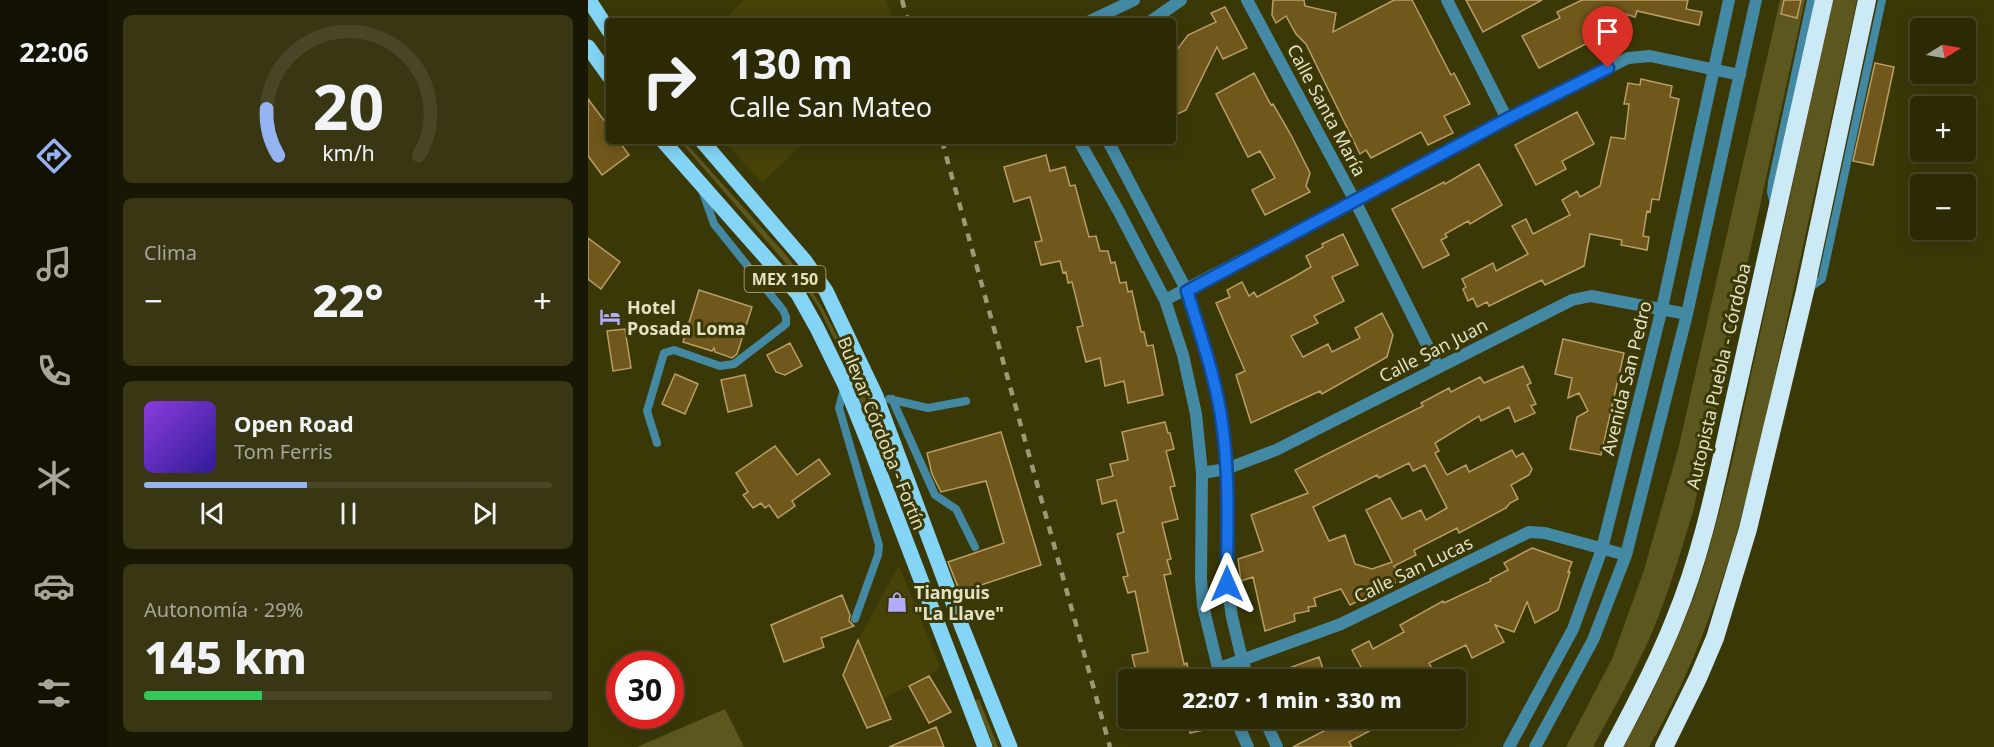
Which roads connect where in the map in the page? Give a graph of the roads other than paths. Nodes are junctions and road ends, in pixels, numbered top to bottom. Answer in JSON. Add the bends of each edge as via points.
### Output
{"nodes":[{"id":1,"x":589,"y":0,"type":"edge"},
{"id":2,"x":1134,"y":0,"type":"edge"},
{"id":3,"x":1181,"y":0,"type":"edge"},
{"id":4,"x":1247,"y":0,"type":"edge"},
{"id":5,"x":1447,"y":0,"type":"edge"},
{"id":6,"x":1730,"y":0,"type":"edge"},
{"id":7,"x":1756,"y":0,"type":"edge"},
{"id":8,"x":1811,"y":0,"type":"edge"},
{"id":9,"x":1824,"y":0,"type":"edge"},
{"id":10,"x":1867,"y":0,"type":"edge"},
{"id":11,"x":1882,"y":0,"type":"edge"},
{"id":12,"x":1096,"y":18,"type":"edge"},
{"id":13,"x":1154,"y":18,"type":"edge"},
{"id":14,"x":606,"y":26,"type":"edge"},
{"id":15,"x":588,"y":47,"type":"edge"},
{"id":16,"x":1715,"y":69,"type":"junction"},
{"id":17,"x":606,"y":72,"type":"edge"},
{"id":18,"x":1740,"y":75,"type":"junction"},
{"id":19,"x":1507,"y":119,"type":"junction"},
{"id":20,"x":666,"y":144,"type":"edge"},
{"id":21,"x":705,"y":144,"type":"edge"},
{"id":22,"x":1081,"y":144,"type":"edge"},
{"id":23,"x":1110,"y":144,"type":"edge"},
{"id":24,"x":700,"y":184,"type":"junction"},
{"id":25,"x":1355,"y":201,"type":"junction"},
{"id":26,"x":1777,"y":212,"type":"junction"},
{"id":27,"x":1187,"y":291,"type":"junction"},
{"id":28,"x":1805,"y":291,"type":"junction"},
{"id":29,"x":1166,"y":300,"type":"junction"},
{"id":30,"x":1662,"y":308,"type":"junction"},
{"id":31,"x":1686,"y":314,"type":"junction"},
{"id":32,"x":1438,"y":367,"type":"junction"},
{"id":33,"x":845,"y":385,"type":"junction"},
{"id":34,"x":876,"y":396,"type":"junction"},
{"id":35,"x":892,"y":399,"type":"junction"},
{"id":36,"x":966,"y":401,"type":"dead end"},
{"id":37,"x":657,"y":443,"type":"dead end"},
{"id":38,"x":1226,"y":469,"type":"junction"},
{"id":39,"x":1202,"y":473,"type":"junction"},
{"id":40,"x":975,"y":547,"type":"dead end"},
{"id":41,"x":1602,"y":549,"type":"junction"},
{"id":42,"x":1626,"y":555,"type":"junction"},
{"id":43,"x":855,"y":619,"type":"dead end"},
{"id":44,"x":1242,"y":660,"type":"junction"},
{"id":45,"x":1218,"y":669,"type":"edge"},
{"id":46,"x":1227,"y":669,"type":"edge"},
{"id":47,"x":1245,"y":669,"type":"edge"},
{"id":48,"x":1240,"y":729,"type":"edge"},
{"id":49,"x":1269,"y":729,"type":"edge"},
{"id":50,"x":985,"y":747,"type":"edge"},
{"id":51,"x":1010,"y":747,"type":"edge"},
{"id":52,"x":1248,"y":747,"type":"edge"},
{"id":53,"x":1277,"y":747,"type":"edge"},
{"id":54,"x":1509,"y":747,"type":"edge"},
{"id":55,"x":1534,"y":747,"type":"edge"},
{"id":56,"x":1613,"y":747,"type":"edge"},
{"id":57,"x":1664,"y":747,"type":"edge"}],
"edges":[{"from":1,"to":14,"type":"main road"},
{"from":2,"to":12,"type":"street"},
{"from":3,"to":13,"type":"street"},
{"from":4,"to":25,"type":"street","name":"Calle Santa María"},
{"from":5,"to":19,"type":"street"},
{"from":6,"to":16,"type":"street","name":"Avenida San Pedro"},
{"from":7,"to":18,"type":"street"},
{"from":8,"to":26,"type":"lane","via":[[1772,182]]},
{"from":9,"to":26,"type":"highway","name":"Autopista Puebla - Córdoba"},
{"from":10,"to":28,"type":"highway"},
{"from":11,"to":28,"type":"lane","via":[[1822,279]]},
{"from":15,"to":17,"type":"main road"},
{"from":16,"to":18,"type":"street"},
{"from":16,"to":19,"type":"street","via":[[1650,56],[1628,58]]},
{"from":16,"to":30,"type":"street","name":"Avenida San Pedro"},
{"from":18,"to":31,"type":"street"},
{"from":19,"to":25,"type":"street"},
{"from":20,"to":24,"type":"main road","name":"Bulevar Córdoba - Fortín","number":"MEX 150"},
{"from":21,"to":34,"type":"main road","name":"Bulevar Córdoba - Fortín","number":"MEX 150","via":[[826,291]]},
{"from":22,"to":29,"type":"street"},
{"from":23,"to":27,"type":"street"},
{"from":24,"to":33,"type":"main road","name":"Bulevar Córdoba - Fortín","number":"MEX 150","via":[[798,294]]},
{"from":24,"to":37,"type":"lane","via":[[714,224],[783,310],[786,324],[734,364],[720,366],[674,350],[664,353],[647,411]]},
{"from":25,"to":27,"type":"street"},
{"from":25,"to":32,"type":"street","name":"Calle Santa María"},
{"from":26,"to":56,"type":"highway","name":"Autopista Puebla - Córdoba","via":[[1693,569],[1675,620]]},
{"from":27,"to":29,"type":"street"},
{"from":27,"to":38,"type":"street","via":[[1211,369]]},
{"from":28,"to":57,"type":"highway","via":[[1748,529],[1715,638]]},
{"from":29,"to":39,"type":"street","via":[[1194,405]]},
{"from":30,"to":31,"type":"street","name":"Calle San Juan"},
{"from":30,"to":32,"type":"street","name":"Calle San Juan","via":[[1591,296],[1572,300]]},
{"from":30,"to":41,"type":"street","name":"Avenida San Pedro"},
{"from":31,"to":42,"type":"street"},
{"from":32,"to":38,"type":"street","name":"Calle San Juan","via":[[1276,450]]},
{"from":33,"to":43,"type":"lane","via":[[839,408],[879,544]]},
{"from":33,"to":50,"type":"main road","name":"Bulevar Córdoba - Fortín","number":"MEX 150"},
{"from":34,"to":35,"type":"lane"},
{"from":34,"to":51,"type":"main road","name":"Bulevar Córdoba - Fortín","number":"MEX 150"},
{"from":35,"to":36,"type":"lane","via":[[928,408]]},
{"from":35,"to":40,"type":"lane","via":[[935,495],[956,509]]},
{"from":38,"to":39,"type":"street","name":"Calle San Juan"},
{"from":38,"to":44,"type":"street","via":[[1227,584]]},
{"from":39,"to":45,"type":"street","via":[[1203,606]]},
{"from":41,"to":42,"type":"street","name":"Calle San Lucas"},
{"from":41,"to":44,"type":"street","name":"Calle San Lucas","via":[[1529,532],[1341,624]]},
{"from":41,"to":54,"type":"street","name":"Avenida San Pedro","via":[[1573,629]]},
{"from":42,"to":55,"type":"street","via":[[1593,640]]},
{"from":44,"to":46,"type":"street","name":"Calle San Lucas"},
{"from":44,"to":47,"type":"street"},
{"from":48,"to":52,"type":"street"},
{"from":49,"to":53,"type":"street"}]}
